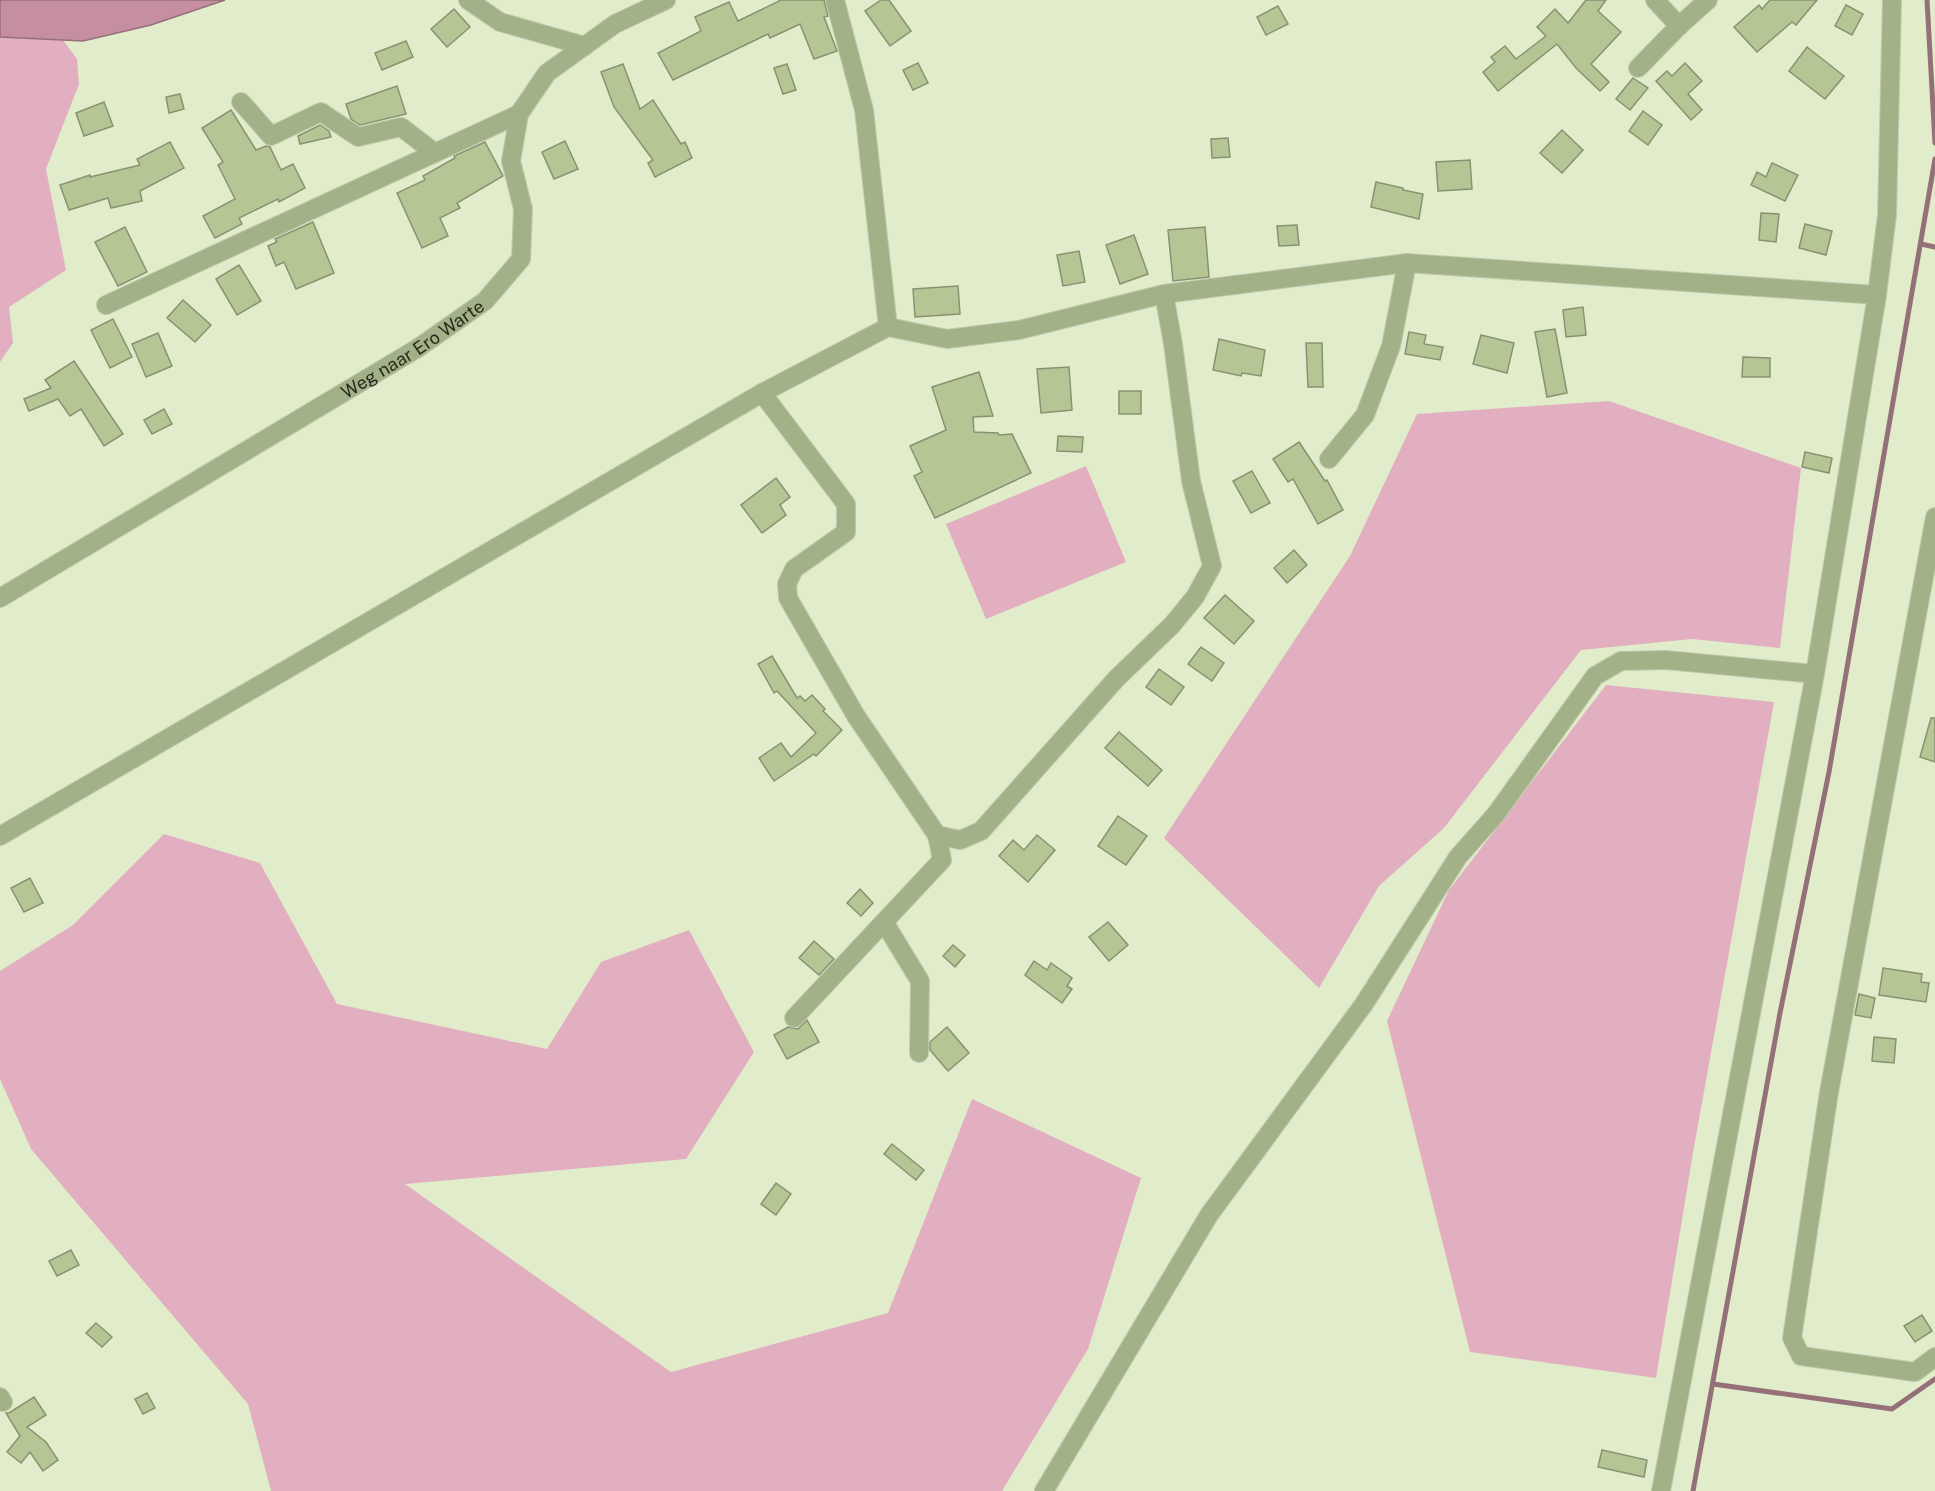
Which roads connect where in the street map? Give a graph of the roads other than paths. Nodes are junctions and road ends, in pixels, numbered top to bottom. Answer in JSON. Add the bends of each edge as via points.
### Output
{"nodes":[{"id":1,"x":468,"y":0,"type":"edge"},
{"id":2,"x":666,"y":0,"type":"edge"},
{"id":3,"x":835,"y":0,"type":"edge"},
{"id":4,"x":1654,"y":0,"type":"edge"},
{"id":5,"x":1708,"y":0,"type":"edge"},
{"id":6,"x":1892,"y":0,"type":"edge"},
{"id":7,"x":1679,"y":26,"type":"junction"},
{"id":8,"x":585,"y":46,"type":"junction"},
{"id":9,"x":1638,"y":68,"type":"dead end"},
{"id":10,"x":241,"y":102,"type":"dead end"},
{"id":11,"x":519,"y":114,"type":"junction"},
{"id":12,"x":435,"y":153,"type":"junction"},
{"id":13,"x":1407,"y":263,"type":"junction"},
{"id":14,"x":1164,"y":294,"type":"junction"},
{"id":15,"x":1877,"y":295,"type":"junction"},
{"id":16,"x":106,"y":305,"type":"dead end"},
{"id":17,"x":888,"y":327,"type":"junction"},
{"id":18,"x":762,"y":393,"type":"junction"},
{"id":19,"x":1329,"y":459,"type":"dead end"},
{"id":20,"x":1935,"y":517,"type":"edge"},
{"id":21,"x":0,"y":598,"type":"edge"},
{"id":22,"x":1815,"y":674,"type":"junction"},
{"id":23,"x":938,"y":835,"type":"junction"},
{"id":24,"x":0,"y":836,"type":"edge"},
{"id":25,"x":884,"y":922,"type":"junction"},
{"id":26,"x":794,"y":1018,"type":"dead end"},
{"id":27,"x":919,"y":1053,"type":"dead end"},
{"id":28,"x":1935,"y":1357,"type":"edge"},
{"id":29,"x":1044,"y":1491,"type":"edge"},
{"id":30,"x":1661,"y":1491,"type":"edge"}],
"edges":[{"from":1,"to":8,"type":"street","via":[[500,22]]},
{"from":2,"to":8,"type":"street","name":"Weg naar Ero Warte","via":[[615,24]]},
{"from":3,"to":17,"type":"street","via":[[864,110]]},
{"from":4,"to":7,"type":"street"},
{"from":5,"to":7,"type":"street"},
{"from":6,"to":15,"type":"street","via":[[1887,215]]},
{"from":7,"to":9,"type":"street"},
{"from":8,"to":11,"type":"street","name":"Weg naar Ero Warte","via":[[547,73]]},
{"from":10,"to":12,"type":"street","via":[[271,136],[321,112],[358,137],[401,127]]},
{"from":11,"to":12,"type":"street"},
{"from":11,"to":21,"type":"street","name":"Weg naar Ero Warte","via":[[511,161],[523,209],[521,259],[485,302],[418,348]]},
{"from":12,"to":16,"type":"street"},
{"from":13,"to":14,"type":"street"},
{"from":13,"to":15,"type":"street"},
{"from":13,"to":19,"type":"street","via":[[1391,345],[1365,415]]},
{"from":14,"to":17,"type":"street","via":[[1019,330],[947,339]]},
{"from":14,"to":23,"type":"street","via":[[1191,481],[1212,566],[1195,597],[1172,625],[1116,679],[981,831],[960,840]]},
{"from":15,"to":22,"type":"street"},
{"from":17,"to":18,"type":"street"},
{"from":18,"to":23,"type":"street","via":[[846,504],[846,532],[794,569],[787,584],[788,598],[856,716]]},
{"from":18,"to":24,"type":"street"},
{"from":20,"to":28,"type":"street","via":[[1829,1092],[1792,1338],[1801,1356],[1915,1372]]},
{"from":22,"to":29,"type":"street","via":[[1666,660],[1621,661],[1595,676],[1496,814],[1458,857],[1364,1004],[1209,1215]]},
{"from":22,"to":30,"type":"street"},
{"from":23,"to":25,"type":"street","via":[[942,860]]},
{"from":25,"to":26,"type":"street"},
{"from":25,"to":27,"type":"street","via":[[920,981]]}]}
